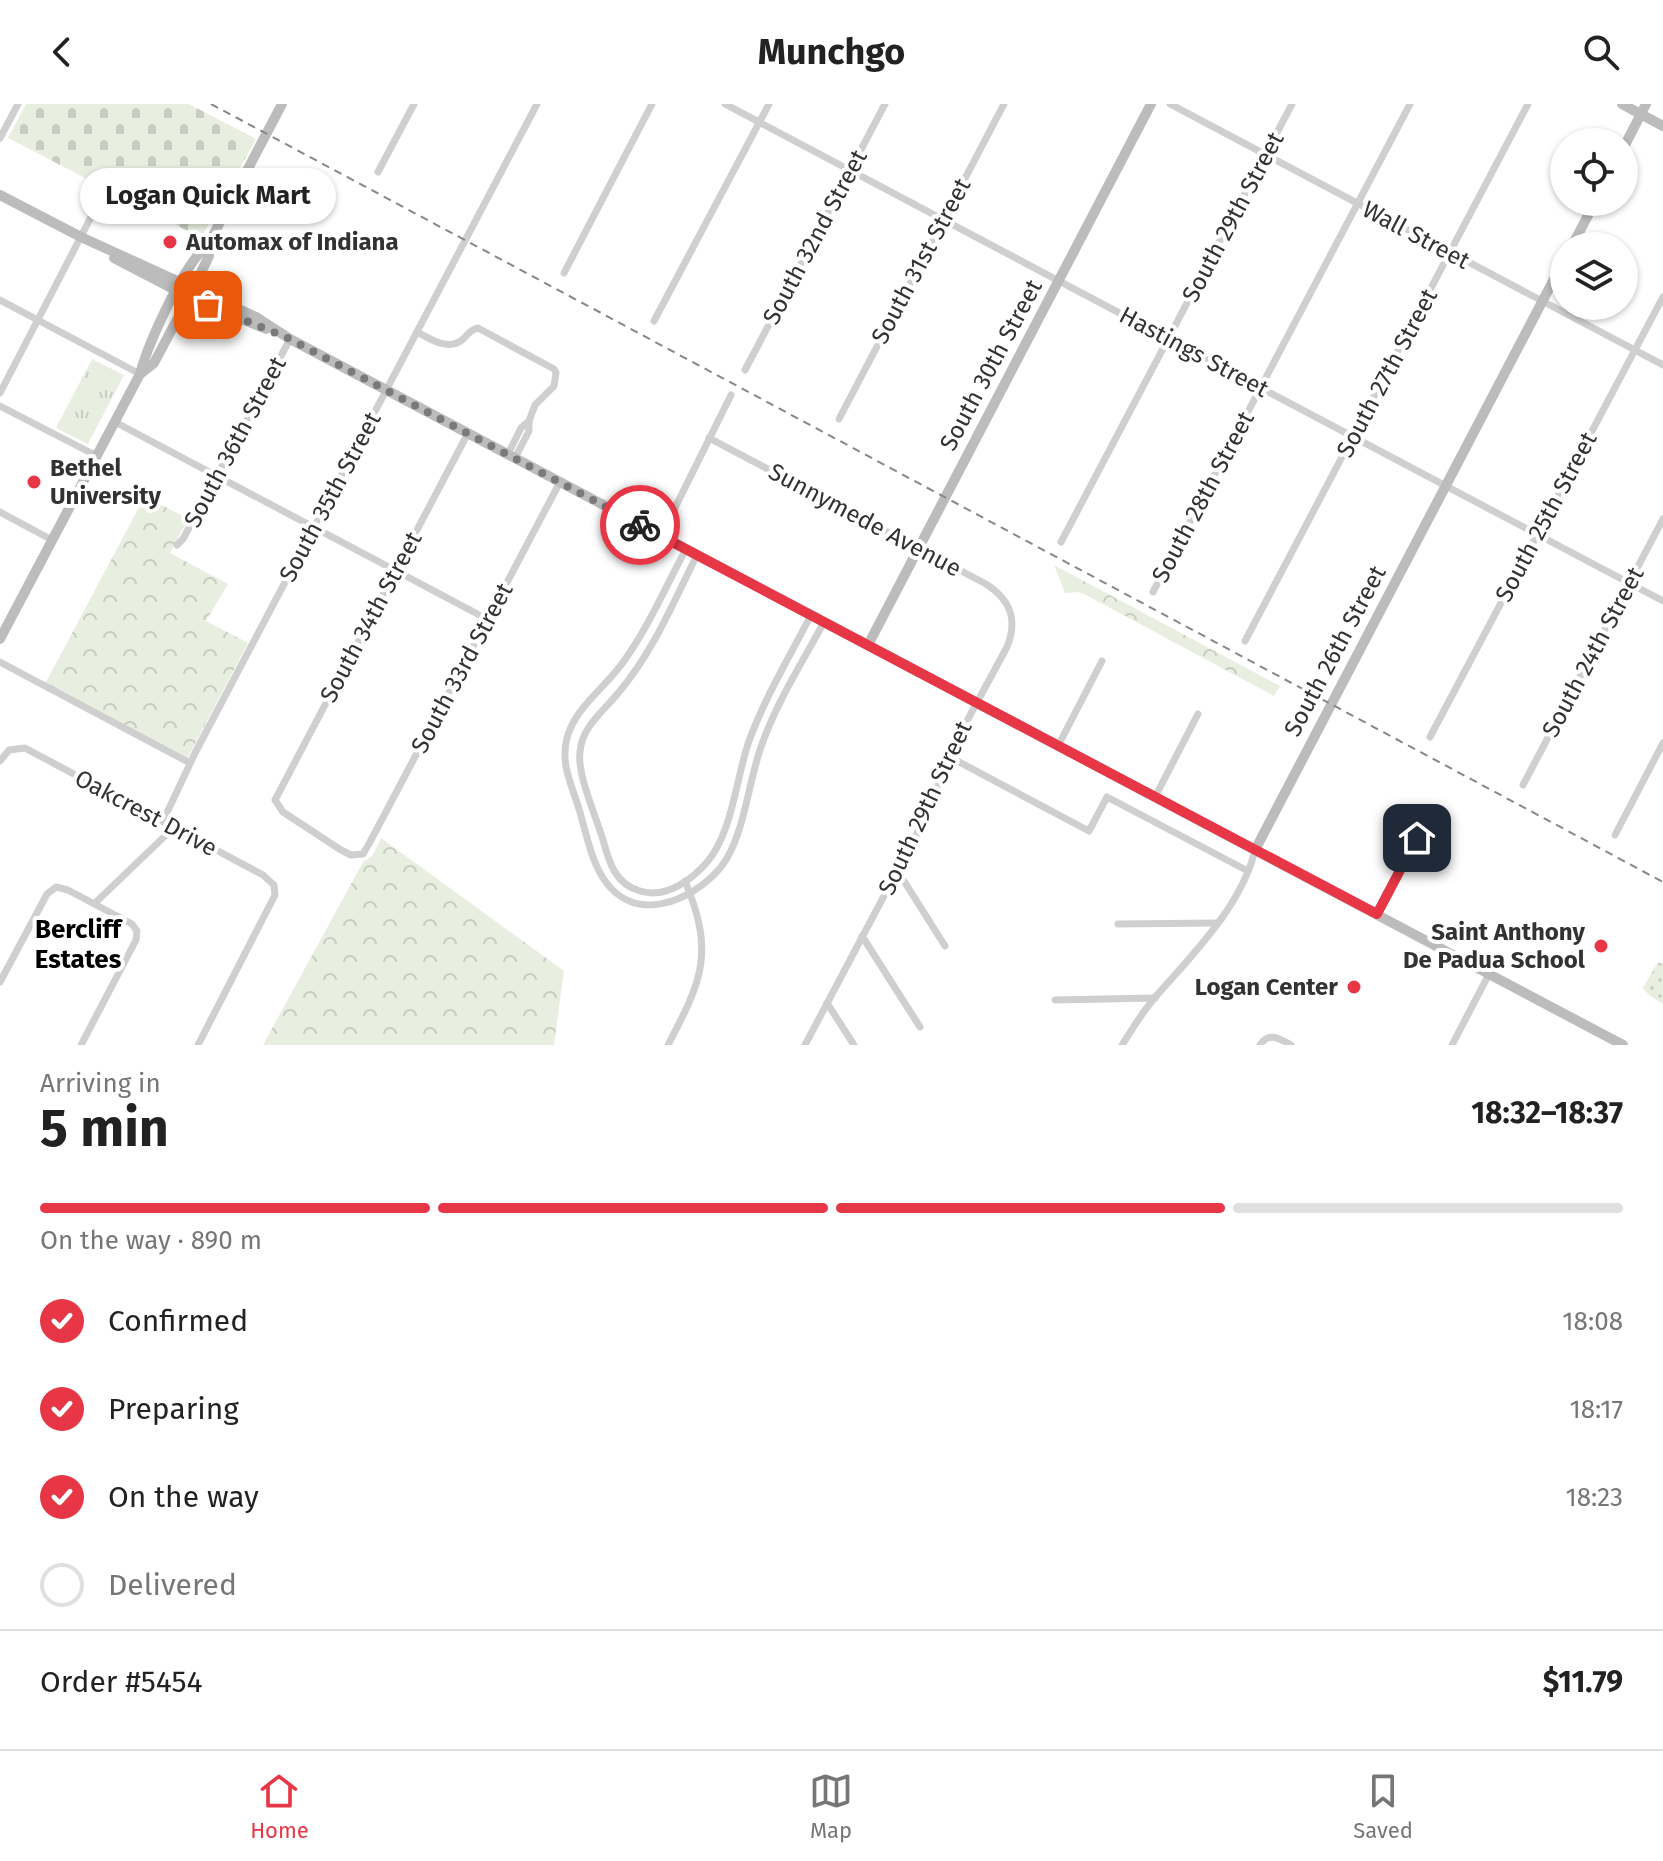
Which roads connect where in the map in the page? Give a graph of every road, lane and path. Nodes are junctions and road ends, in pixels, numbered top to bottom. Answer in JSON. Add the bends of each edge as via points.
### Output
{"nodes":[{"id":1,"x":18,"y":104,"type":"edge"},
{"id":2,"x":282,"y":104,"type":"edge"},
{"id":3,"x":414,"y":104,"type":"edge"},
{"id":4,"x":537,"y":104,"type":"edge"},
{"id":5,"x":652,"y":104,"type":"edge"},
{"id":6,"x":725,"y":104,"type":"edge"},
{"id":7,"x":769,"y":104,"type":"edge"},
{"id":8,"x":885,"y":104,"type":"edge"},
{"id":9,"x":1004,"y":104,"type":"edge"},
{"id":10,"x":1151,"y":104,"type":"edge"},
{"id":11,"x":1170,"y":104,"type":"edge"},
{"id":12,"x":1292,"y":104,"type":"edge"},
{"id":13,"x":1410,"y":104,"type":"edge"},
{"id":14,"x":1528,"y":104,"type":"edge"},
{"id":15,"x":1622,"y":104,"type":"edge"},
{"id":16,"x":1643,"y":109,"type":"edge"},
{"id":17,"x":759,"y":122,"type":"junction"},
{"id":18,"x":1663,"y":126,"type":"edge"},
{"id":19,"x":1634,"y":128,"type":"edge"},
{"id":20,"x":0,"y":138,"type":"edge"},
{"id":21,"x":1265,"y":155,"type":"junction"},
{"id":22,"x":850,"y":170,"type":"junction"},
{"id":23,"x":378,"y":172,"type":"dead end"},
{"id":24,"x":105,"y":190,"type":"dead end"},
{"id":25,"x":0,"y":195,"type":"edge"},
{"id":26,"x":1358,"y":204,"type":"junction"},
{"id":27,"x":943,"y":219,"type":"junction"},
{"id":28,"x":81,"y":237,"type":"junction"},
{"id":29,"x":208,"y":245,"type":"junction"},
{"id":30,"x":1450,"y":253,"type":"junction"},
{"id":31,"x":564,"y":273,"type":"dead end"},
{"id":32,"x":1058,"y":281,"type":"junction"},
{"id":33,"x":1550,"y":286,"type":"edge"},
{"id":34,"x":179,"y":287,"type":"junction"},
{"id":35,"x":193,"y":289,"type":"junction"},
{"id":36,"x":1663,"y":297,"type":"edge"},
{"id":37,"x":0,"y":300,"type":"edge"},
{"id":38,"x":1542,"y":301,"type":"junction"},
{"id":39,"x":38,"y":320,"type":"junction"},
{"id":40,"x":654,"y":321,"type":"dead end"},
{"id":41,"x":417,"y":332,"type":"junction"},
{"id":42,"x":290,"y":339,"type":"junction"},
{"id":43,"x":1168,"y":339,"type":"junction"},
{"id":44,"x":1634,"y":350,"type":"junction"},
{"id":45,"x":1663,"y":365,"type":"edge"},
{"id":46,"x":745,"y":370,"type":"dead end"},
{"id":47,"x":140,"y":374,"type":"junction"},
{"id":48,"x":1261,"y":388,"type":"junction"},
{"id":49,"x":387,"y":390,"type":"junction"},
{"id":50,"x":0,"y":393,"type":"edge"},
{"id":51,"x":731,"y":395,"type":"dead end"},
{"id":52,"x":0,"y":406,"type":"edge"},
{"id":53,"x":839,"y":419,"type":"dead end"},
{"id":54,"x":115,"y":422,"type":"junction"},
{"id":55,"x":468,"y":433,"type":"junction"},
{"id":56,"x":1353,"y":437,"type":"junction"},
{"id":57,"x":709,"y":438,"type":"junction"},
{"id":58,"x":97,"y":456,"type":"junction"},
{"id":59,"x":511,"y":456,"type":"junction"},
{"id":60,"x":216,"y":476,"type":"junction"},
{"id":61,"x":560,"y":482,"type":"junction"},
{"id":62,"x":1445,"y":485,"type":"junction"},
{"id":63,"x":0,"y":512,"type":"edge"},
{"id":64,"x":1663,"y":519,"type":"edge"},
{"id":65,"x":314,"y":528,"type":"junction"},
{"id":66,"x":1537,"y":534,"type":"junction"},
{"id":67,"x":661,"y":536,"type":"junction"},
{"id":68,"x":52,"y":540,"type":"junction"},
{"id":69,"x":1061,"y":542,"type":"dead end"},
{"id":70,"x":177,"y":545,"type":"dead end"},
{"id":71,"x":918,"y":548,"type":"junction"},
{"id":72,"x":686,"y":549,"type":"junction"},
{"id":73,"x":697,"y":555,"type":"junction"},
{"id":74,"x":395,"y":571,"type":"junction"},
{"id":75,"x":1629,"y":583,"type":"junction"},
{"id":76,"x":1153,"y":592,"type":"dead end"},
{"id":77,"x":1663,"y":601,"type":"edge"},
{"id":78,"x":1011,"y":611,"type":"joint"},
{"id":79,"x":811,"y":615,"type":"junction"},
{"id":80,"x":5,"y":618,"type":"edge"},
{"id":81,"x":487,"y":619,"type":"junction"},
{"id":82,"x":824,"y":622,"type":"junction"},
{"id":83,"x":0,"y":639,"type":"edge"},
{"id":84,"x":1245,"y":641,"type":"dead end"},
{"id":85,"x":868,"y":645,"type":"junction"},
{"id":86,"x":1102,"y":661,"type":"dead end"},
{"id":87,"x":0,"y":662,"type":"edge"},
{"id":88,"x":976,"y":703,"type":"junction"},
{"id":89,"x":1198,"y":714,"type":"dead end"},
{"id":90,"x":1430,"y":737,"type":"dead end"},
{"id":91,"x":1663,"y":743,"type":"edge"},
{"id":92,"x":1058,"y":746,"type":"junction"},
{"id":93,"x":948,"y":756,"type":"junction"},
{"id":94,"x":0,"y":761,"type":"edge"},
{"id":95,"x":190,"y":763,"type":"junction"},
{"id":96,"x":1523,"y":785,"type":"dead end"},
{"id":97,"x":1155,"y":797,"type":"junction"},
{"id":98,"x":1428,"y":816,"type":"dead end"},
{"id":99,"x":165,"y":824,"type":"junction"},
{"id":100,"x":1615,"y":835,"type":"dead end"},
{"id":101,"x":1255,"y":850,"type":"junction"},
{"id":102,"x":363,"y":854,"type":"joint"},
{"id":103,"x":897,"y":870,"type":"junction"},
{"id":104,"x":1248,"y":871,"type":"junction"},
{"id":105,"x":685,"y":881,"type":"junction"},
{"id":106,"x":690,"y":894,"type":"junction"},
{"id":107,"x":95,"y":903,"type":"junction"},
{"id":108,"x":1377,"y":914,"type":"junction"},
{"id":109,"x":1217,"y":923,"type":"junction"},
{"id":110,"x":1118,"y":924,"type":"dead end"},
{"id":111,"x":862,"y":936,"type":"junction"},
{"id":112,"x":945,"y":946,"type":"dead end"},
{"id":113,"x":1489,"y":974,"type":"junction"},
{"id":114,"x":0,"y":982,"type":"edge"},
{"id":115,"x":1155,"y":998,"type":"junction"},
{"id":116,"x":1055,"y":1000,"type":"dead end"},
{"id":117,"x":827,"y":1003,"type":"junction"},
{"id":118,"x":920,"y":1027,"type":"dead end"},
{"id":119,"x":81,"y":1045,"type":"edge"},
{"id":120,"x":198,"y":1045,"type":"edge"},
{"id":121,"x":668,"y":1045,"type":"edge"},
{"id":122,"x":805,"y":1045,"type":"edge"},
{"id":123,"x":854,"y":1045,"type":"edge"},
{"id":124,"x":1122,"y":1045,"type":"edge"},
{"id":125,"x":1260,"y":1045,"type":"edge"},
{"id":126,"x":1291,"y":1045,"type":"edge"},
{"id":127,"x":1452,"y":1045,"type":"edge"},
{"id":128,"x":1623,"y":1045,"type":"edge"}],
"edges":[{"from":1,"to":20,"type":"street"},
{"from":2,"to":29,"type":"street"},
{"from":3,"to":23,"type":"street"},
{"from":4,"to":41,"type":"street","name":"South 35th Street"},
{"from":5,"to":31,"type":"street"},
{"from":6,"to":17,"type":"street","name":"Hastings Street"},
{"from":7,"to":17,"type":"street"},
{"from":8,"to":22,"type":"street","name":"South 32nd Street"},
{"from":9,"to":27,"type":"street","name":"South 31st Street"},
{"from":10,"to":32,"type":"street","name":"South 30th Street"},
{"from":11,"to":21,"type":"street","name":"Wall Street"},
{"from":12,"to":21,"type":"street","name":"South 29th Street"},
{"from":13,"to":26,"type":"street","name":"South 28th Street"},
{"from":14,"to":30,"type":"street","name":"South 27th Street"},
{"from":15,"to":16,"type":"street"},
{"from":16,"to":18,"type":"street"},
{"from":16,"to":19,"type":"street"},
{"from":17,"to":22,"type":"street","name":"Hastings Street"},
{"from":17,"to":40,"type":"street"},
{"from":21,"to":26,"type":"street","name":"Wall Street"},
{"from":21,"to":43,"type":"street","name":"South 29th Street"},
{"from":22,"to":27,"type":"street","name":"Hastings Street"},
{"from":22,"to":46,"type":"street","name":"South 32nd Street"},
{"from":24,"to":28,"type":"street"},
{"from":25,"to":28,"type":"street"},
{"from":26,"to":30,"type":"street","name":"Wall Street"},
{"from":26,"to":48,"type":"street","name":"South 28th Street"},
{"from":27,"to":32,"type":"street","name":"Hastings Street"},
{"from":27,"to":53,"type":"street","name":"South 31st Street"},
{"from":28,"to":34,"type":"street"},
{"from":28,"to":39,"type":"street"},
{"from":29,"to":34,"type":"street"},
{"from":29,"to":35,"type":"street","via":[[209,256]]},
{"from":30,"to":38,"type":"street","name":"Wall Street"},
{"from":30,"to":56,"type":"street","name":"South 27th Street"},
{"from":32,"to":43,"type":"street","name":"Hastings Street"},
{"from":32,"to":71,"type":"street","name":"South 30th Street"},
{"from":33,"to":38,"type":"street","name":"South 26th Street"},
{"from":34,"to":35,"type":"street"},
{"from":34,"to":47,"type":"street"},
{"from":35,"to":42,"type":"street"},
{"from":35,"to":42,"type":"street"},
{"from":35,"to":47,"type":"street","via":[[154,363]]},
{"from":36,"to":44,"type":"street","name":"South 25th Street"},
{"from":37,"to":39,"type":"street"},
{"from":38,"to":44,"type":"street","name":"Wall Street"},
{"from":38,"to":62,"type":"street","name":"South 26th Street"},
{"from":39,"to":47,"type":"street"},
{"from":39,"to":50,"type":"street"},
{"from":41,"to":49,"type":"street","name":"South 35th Street"},
{"from":41,"to":59,"type":"street","via":[[449,345],[478,328],[556,373],[554,386],[535,405],[529,431]]},
{"from":42,"to":49,"type":"street"},
{"from":42,"to":60,"type":"street","name":"South 36th Street"},
{"from":43,"to":48,"type":"street","name":"Hastings Street"},
{"from":43,"to":69,"type":"street","name":"South 29th Street"},
{"from":44,"to":45,"type":"street","name":"Wall Street"},
{"from":44,"to":66,"type":"street","name":"South 25th Street"},
{"from":47,"to":54,"type":"street"},
{"from":48,"to":56,"type":"street","name":"Hastings Street"},
{"from":48,"to":76,"type":"street","name":"South 28th Street"},
{"from":49,"to":55,"type":"street"},
{"from":49,"to":65,"type":"street","name":"South 35th Street"},
{"from":51,"to":57,"type":"street"},
{"from":52,"to":58,"type":"street"},
{"from":54,"to":58,"type":"street"},
{"from":54,"to":60,"type":"street"},
{"from":55,"to":59,"type":"street"},
{"from":55,"to":74,"type":"street","name":"South 34th Street"},
{"from":56,"to":62,"type":"street","name":"Hastings Street"},
{"from":56,"to":84,"type":"street","name":"South 27th Street"},
{"from":57,"to":67,"type":"street"},
{"from":57,"to":71,"type":"street","name":"Sunnymede Avenue"},
{"from":58,"to":68,"type":"street"},
{"from":59,"to":61,"type":"street"},
{"from":60,"to":65,"type":"street"},
{"from":60,"to":70,"type":"street","name":"South 36th Street"},
{"from":61,"to":67,"type":"street"},
{"from":61,"to":81,"type":"street","name":"South 33rd Street"},
{"from":62,"to":66,"type":"street","name":"Hastings Street"},
{"from":62,"to":101,"type":"street","name":"South 26th Street"},
{"from":63,"to":68,"type":"street"},
{"from":64,"to":75,"type":"street","name":"South 24th Street"},
{"from":65,"to":74,"type":"street"},
{"from":65,"to":95,"type":"street","name":"South 35th Street"},
{"from":66,"to":75,"type":"street","name":"Hastings Street"},
{"from":66,"to":90,"type":"street","name":"South 25th Street"},
{"from":67,"to":72,"type":"street"},
{"from":68,"to":80,"type":"street"},
{"from":71,"to":78,"type":"street","name":"Sunnymede Avenue","via":[[997,591]]},
{"from":71,"to":85,"type":"street","name":"South 30th Street"},
{"from":72,"to":73,"type":"street"},
{"from":72,"to":106,"type":"street","via":[[636,643],[577,718],[566,741],[565,760],[596,865],[610,887],[629,900],[654,906]]},
{"from":73,"to":79,"type":"street"},
{"from":73,"to":105,"type":"street","via":[[633,674],[590,724],[579,759],[619,879],[633,889],[654,893]]},
{"from":74,"to":81,"type":"street"},
{"from":74,"to":102,"type":"street","name":"South 34th Street","via":[[275,800],[283,812],[341,850]]},
{"from":75,"to":77,"type":"street","name":"Hastings Street"},
{"from":75,"to":96,"type":"street","name":"South 24th Street"},
{"from":78,"to":88,"type":"street","name":"South 29th Street","via":[[1012,635]]},
{"from":79,"to":82,"type":"street"},
{"from":79,"to":105,"type":"street","via":[[750,739],[723,835],[706,864]]},
{"from":80,"to":83,"type":"street"},
{"from":81,"to":102,"type":"street","name":"South 33rd Street"},
{"from":82,"to":85,"type":"street"},
{"from":82,"to":106,"type":"street","via":[[769,725],[731,850],[720,868]]},
{"from":85,"to":88,"type":"street"},
{"from":86,"to":92,"type":"street"},
{"from":87,"to":95,"type":"street"},
{"from":88,"to":92,"type":"street"},
{"from":88,"to":93,"type":"street","name":"South 29th Street"},
{"from":89,"to":97,"type":"street"},
{"from":91,"to":100,"type":"street"},
{"from":92,"to":97,"type":"street"},
{"from":93,"to":103,"type":"street","name":"South 29th Street","via":[[934,800]]},
{"from":93,"to":104,"type":"street","via":[[1089,831],[1107,797]]},
{"from":94,"to":99,"type":"street","name":"Oakcrest Drive","via":[[9,750],[25,748]]},
{"from":95,"to":99,"type":"street","name":"South 35th Street"},
{"from":97,"to":101,"type":"street"},
{"from":98,"to":108,"type":"street"},
{"from":99,"to":107,"type":"street","name":"South 35th Street","via":[[162,841]]},
{"from":99,"to":120,"type":"street","name":"Oakcrest Drive","via":[[263,875],[275,891]]},
{"from":101,"to":104,"type":"street","name":"South 26th Street"},
{"from":101,"to":108,"type":"street"},
{"from":103,"to":111,"type":"street","name":"South 29th Street"},
{"from":103,"to":112,"type":"street"},
{"from":104,"to":109,"type":"street","name":"South 26th Street"},
{"from":105,"to":106,"type":"street"},
{"from":106,"to":121,"type":"street","via":[[701,929],[699,979]]},
{"from":107,"to":114,"type":"street","via":[[63,887],[47,894]]},
{"from":107,"to":119,"type":"street","via":[[137,931]]},
{"from":108,"to":113,"type":"street"},
{"from":109,"to":110,"type":"street"},
{"from":109,"to":115,"type":"street","name":"South 26th Street"},
{"from":111,"to":117,"type":"street","name":"South 29th Street"},
{"from":111,"to":118,"type":"street"},
{"from":113,"to":127,"type":"street"},
{"from":113,"to":128,"type":"street"},
{"from":115,"to":116,"type":"street"},
{"from":115,"to":124,"type":"street","name":"South 26th Street"},
{"from":117,"to":122,"type":"street","name":"South 29th Street"},
{"from":117,"to":123,"type":"street"},
{"from":125,"to":126,"type":"street","via":[[1274,1036]]}]}
